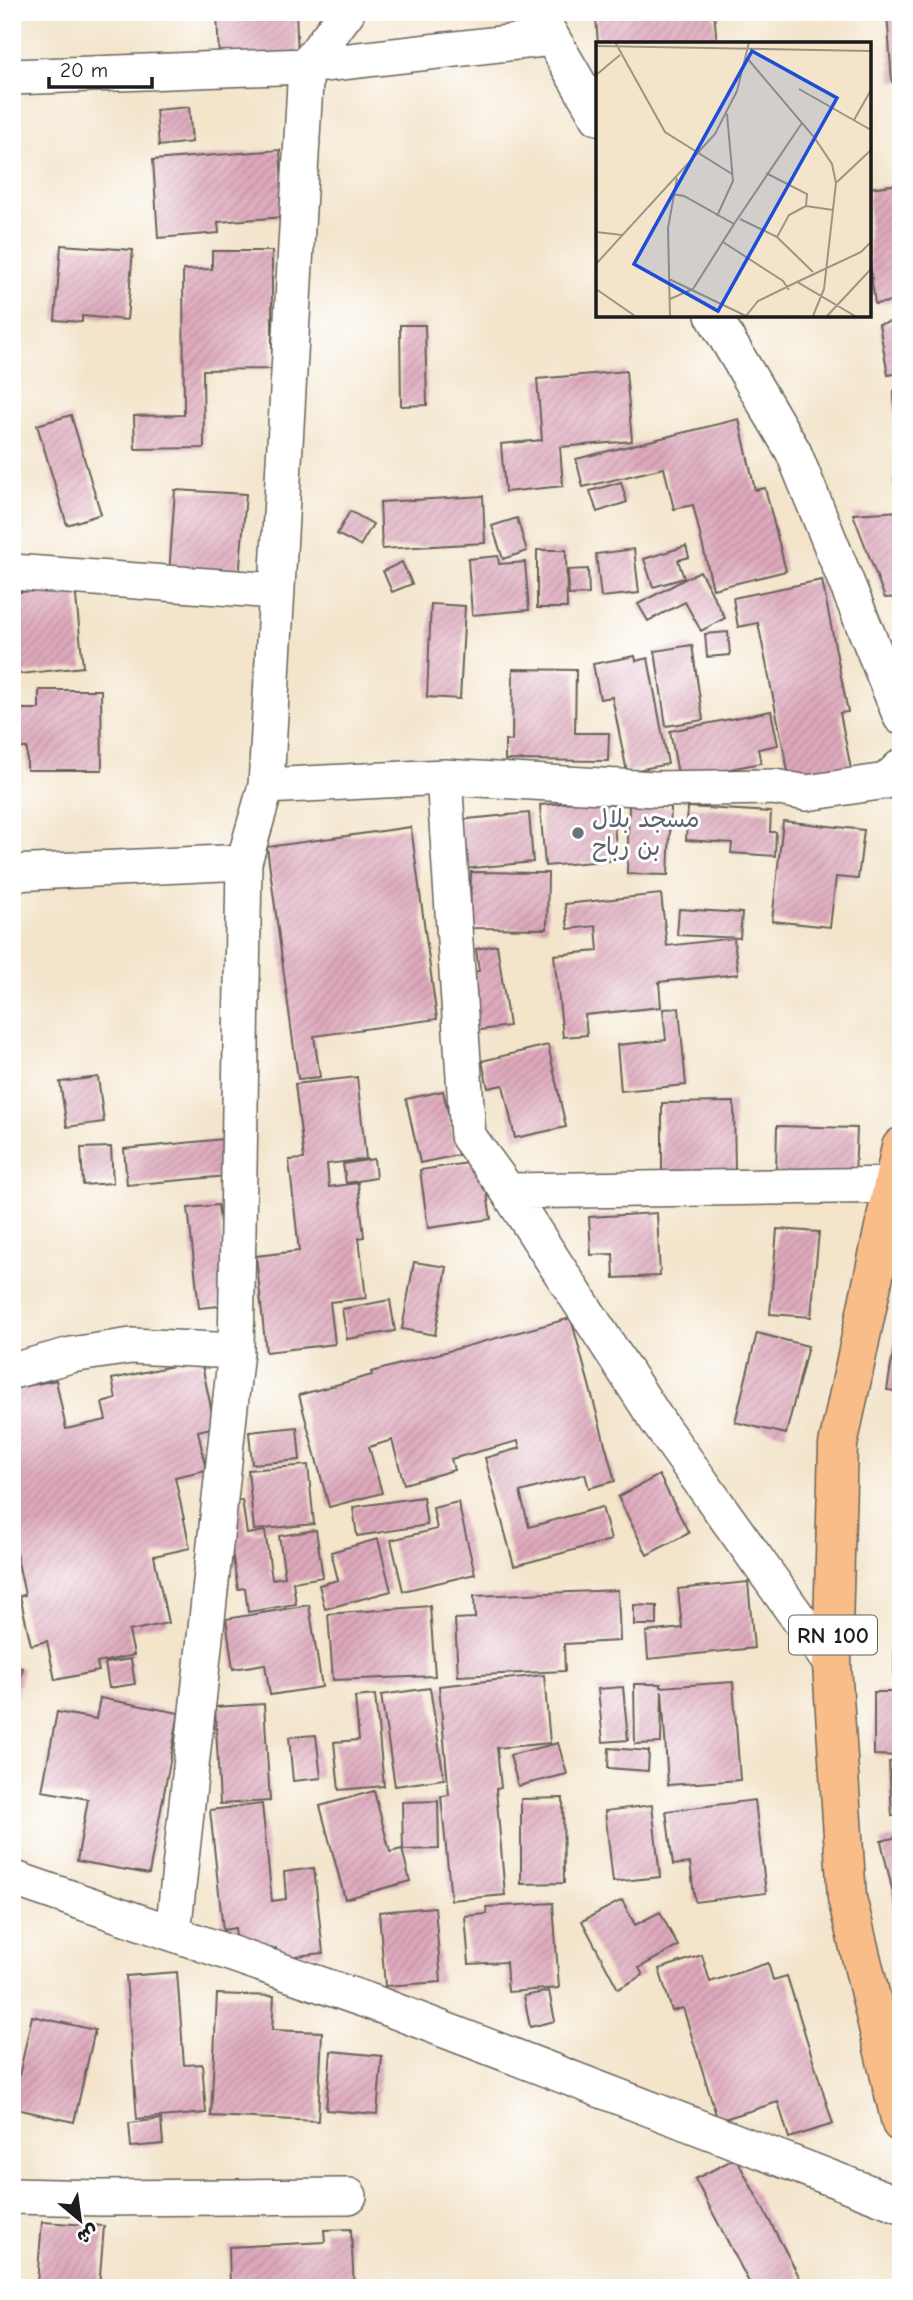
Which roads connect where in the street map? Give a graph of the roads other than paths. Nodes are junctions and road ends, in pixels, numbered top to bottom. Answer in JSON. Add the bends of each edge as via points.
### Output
{"nodes":[{"id":1,"x":347,"y":12,"type":"edge"},
{"id":2,"x":544,"y":25,"type":"edge"},
{"id":3,"x":306,"y":66,"type":"junction"},
{"id":4,"x":12,"y":77,"type":"edge"},
{"id":5,"x":596,"y":114,"type":"edge"},
{"id":6,"x":714,"y":317,"type":"edge"},
{"id":7,"x":12,"y":572,"type":"edge"},
{"id":8,"x":276,"y":591,"type":"junction"},
{"id":9,"x":901,"y":717,"type":"edge"},
{"id":10,"x":901,"y":767,"type":"edge"},
{"id":11,"x":443,"y":777,"type":"junction"},
{"id":12,"x":266,"y":786,"type":"junction"},
{"id":13,"x":244,"y":862,"type":"junction"},
{"id":14,"x":12,"y":873,"type":"edge"},
{"id":15,"x":901,"y":1147,"type":"edge"},
{"id":16,"x":897,"y":1185,"type":"edge"},
{"id":17,"x":508,"y":1191,"type":"junction"},
{"id":18,"x":236,"y":1351,"type":"junction"},
{"id":19,"x":12,"y":1371,"type":"edge"},
{"id":20,"x":832,"y":1665,"type":"junction"},
{"id":21,"x":12,"y":1878,"type":"edge"},
{"id":22,"x":173,"y":1933,"type":"junction"},
{"id":23,"x":901,"y":2123,"type":"edge"},
{"id":24,"x":12,"y":2196,"type":"edge"},
{"id":25,"x":349,"y":2196,"type":"dead end"},
{"id":26,"x":901,"y":2204,"type":"edge"}],
"edges":[{"from":1,"to":3,"type":"street"},
{"from":2,"to":3,"type":"street"},
{"from":2,"to":5,"type":"street"},
{"from":3,"to":4,"type":"street"},
{"from":3,"to":8,"type":"street"},
{"from":6,"to":9,"type":"street","via":[[793,452]]},
{"from":7,"to":8,"type":"street"},
{"from":8,"to":12,"type":"street"},
{"from":10,"to":11,"type":"street","via":[[886,781],[807,793],[774,787],[655,789]]},
{"from":11,"to":12,"type":"street"},
{"from":11,"to":17,"type":"street","via":[[468,1136]]},
{"from":12,"to":13,"type":"street"},
{"from":13,"to":14,"type":"street"},
{"from":13,"to":18,"type":"street"},
{"from":15,"to":16,"type":"main road","number":"RN 100"},
{"from":16,"to":17,"type":"street"},
{"from":16,"to":20,"type":"main road","number":"RN 100","via":[[838,1445]]},
{"from":17,"to":20,"type":"street","via":[[658,1422]]},
{"from":18,"to":19,"type":"street","via":[[131,1346],[71,1355]]},
{"from":18,"to":22,"type":"street"},
{"from":20,"to":23,"type":"main road","number":"RN 100","via":[[847,1898]]},
{"from":21,"to":22,"type":"street"},
{"from":22,"to":26,"type":"street","via":[[377,2004]]},
{"from":24,"to":25,"type":"street"}]}
